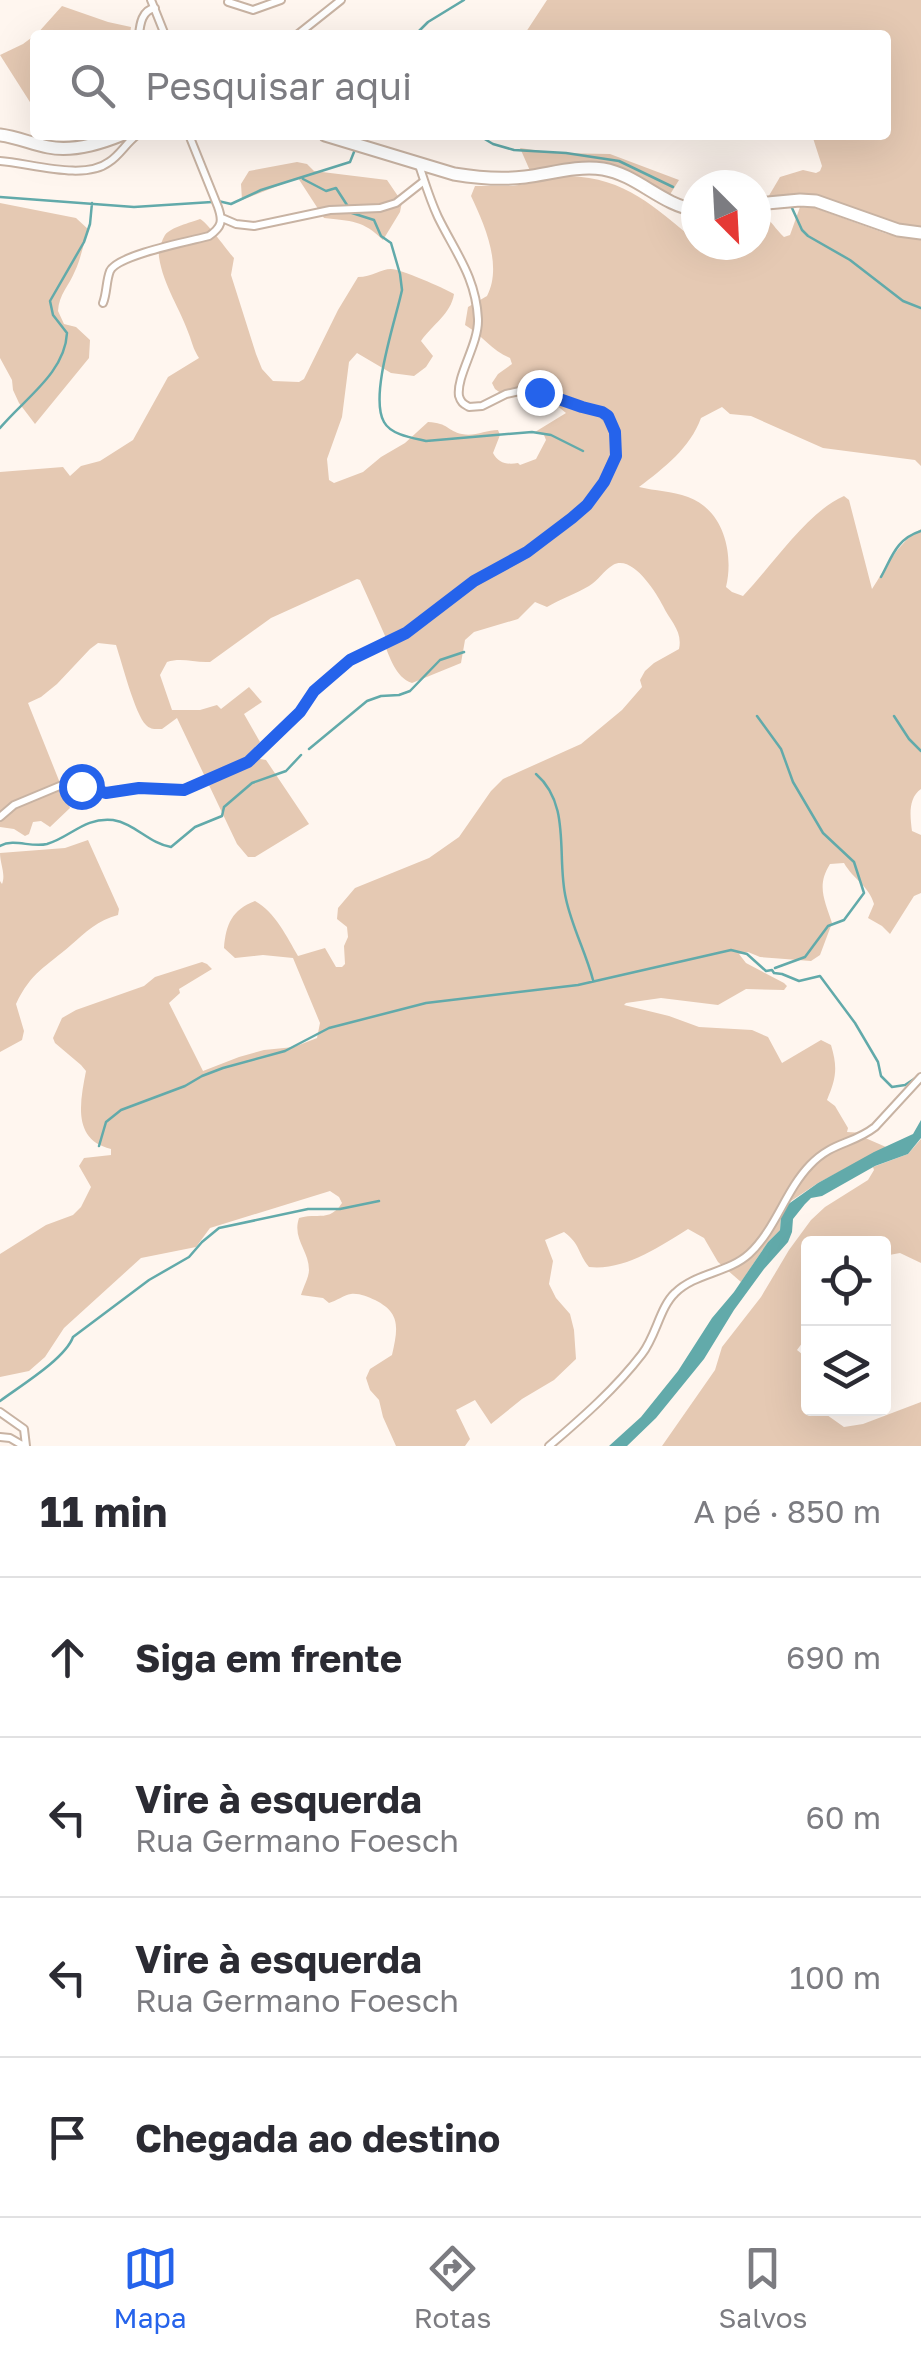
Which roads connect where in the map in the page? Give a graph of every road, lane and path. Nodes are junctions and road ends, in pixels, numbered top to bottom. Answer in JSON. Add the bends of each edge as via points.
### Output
{"nodes":[{"id":1,"x":281,"y":0,"type":"edge"},
{"id":2,"x":341,"y":0,"type":"edge"},
{"id":3,"x":228,"y":2,"type":"edge"},
{"id":4,"x":153,"y":4,"type":"edge"},
{"id":5,"x":140,"y":30,"type":"edge"},
{"id":6,"x":164,"y":30,"type":"edge"},
{"id":7,"x":304,"y":30,"type":"edge"},
{"id":8,"x":0,"y":135,"type":"edge"},
{"id":9,"x":107,"y":140,"type":"edge"},
{"id":10,"x":131,"y":140,"type":"edge"},
{"id":11,"x":191,"y":140,"type":"edge"},
{"id":12,"x":340,"y":140,"type":"edge"},
{"id":13,"x":0,"y":161,"type":"edge"},
{"id":14,"x":419,"y":164,"type":"junction"},
{"id":15,"x":424,"y":180,"type":"junction"},
{"id":16,"x":771,"y":202,"type":"edge"},
{"id":17,"x":681,"y":206,"type":"edge"},
{"id":18,"x":222,"y":218,"type":"junction"},
{"id":19,"x":921,"y":233,"type":"edge"},
{"id":20,"x":103,"y":303,"type":"dead end"},
{"id":21,"x":0,"y":817,"type":"edge"},
{"id":22,"x":921,"y":1077,"type":"edge"},
{"id":23,"x":0,"y":1412,"type":"edge"},
{"id":24,"x":0,"y":1437,"type":"edge"},
{"id":25,"x":25,"y":1446,"type":"edge"},
{"id":26,"x":550,"y":1446,"type":"edge"}],
"edges":[{"from":1,"to":3,"type":"street","via":[[253,10]]},
{"from":2,"to":7,"type":"street"},
{"from":4,"to":5,"type":"street"},
{"from":4,"to":6,"type":"street"},
{"from":8,"to":9,"type":"main road","via":[[64,149]]},
{"from":10,"to":13,"type":"street","via":[[96,168]]},
{"from":11,"to":18,"type":"street"},
{"from":12,"to":14,"type":"main road"},
{"from":14,"to":15,"type":"street"},
{"from":14,"to":17,"type":"main road","via":[[498,179],[600,168]]},
{"from":15,"to":18,"type":"street","via":[[380,208],[309,213],[254,226]]},
{"from":15,"to":21,"type":"street","via":[[476,304],[462,402],[482,406],[524,390],[602,412],[616,442],[604,482],[587,505],[527,552],[474,581],[406,633],[350,660],[248,762],[184,790],[106,793],[62,785]]},
{"from":16,"to":19,"type":"main road","via":[[816,201]]},
{"from":18,"to":20,"type":"street","via":[[209,236],[118,262]]},
{"from":22,"to":26,"type":"street","via":[[876,1127],[813,1162],[748,1256],[673,1294],[642,1354]]},
{"from":23,"to":25,"type":"street","via":[[24,1428]]},
{"from":24,"to":25,"type":"street"}]}
